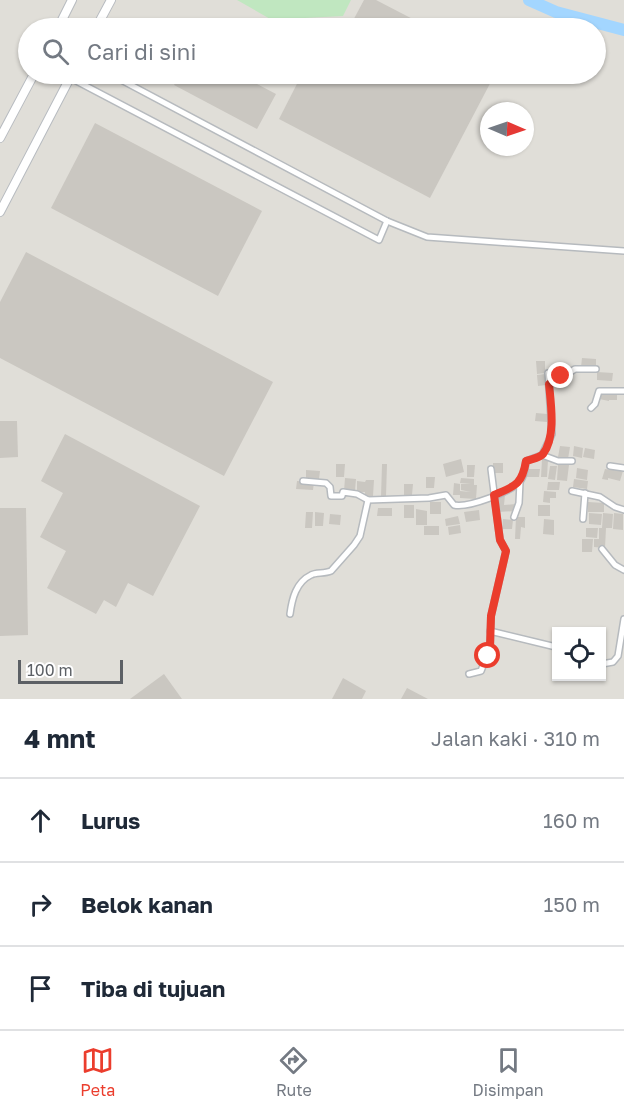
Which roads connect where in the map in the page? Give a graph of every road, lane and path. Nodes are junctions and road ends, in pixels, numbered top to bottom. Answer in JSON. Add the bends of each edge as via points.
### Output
{"nodes":[{"id":1,"x":72,"y":0,"type":"edge"},
{"id":2,"x":111,"y":0,"type":"edge"},
{"id":3,"x":63,"y":18,"type":"edge"},
{"id":4,"x":101,"y":18,"type":"edge"},
{"id":5,"x":29,"y":84,"type":"edge"},
{"id":6,"x":64,"y":84,"type":"edge"},
{"id":7,"x":85,"y":84,"type":"edge"},
{"id":8,"x":129,"y":84,"type":"edge"},
{"id":9,"x":0,"y":138,"type":"edge"},
{"id":10,"x":0,"y":212,"type":"edge"},
{"id":11,"x":387,"y":221,"type":"junction"},
{"id":12,"x":624,"y":251,"type":"edge"},
{"id":13,"x":596,"y":369,"type":"dead end"},
{"id":14,"x":548,"y":373,"type":"dead end"},
{"id":15,"x":549,"y":384,"type":"junction"},
{"id":16,"x":624,"y":391,"type":"edge"},
{"id":17,"x":591,"y":408,"type":"dead end"},
{"id":18,"x":542,"y":455,"type":"junction"},
{"id":19,"x":572,"y":461,"type":"dead end"},
{"id":20,"x":610,"y":466,"type":"dead end"},
{"id":21,"x":624,"y":468,"type":"edge"},
{"id":22,"x":491,"y":469,"type":"dead end"},
{"id":23,"x":303,"y":481,"type":"dead end"},
{"id":24,"x":520,"y":482,"type":"junction"},
{"id":25,"x":513,"y":487,"type":"junction"},
{"id":26,"x":572,"y":491,"type":"dead end"},
{"id":27,"x":585,"y":493,"type":"junction"},
{"id":28,"x":520,"y":494,"type":"junction"},
{"id":29,"x":494,"y":495,"type":"junction"},
{"id":30,"x":368,"y":500,"type":"junction"},
{"id":31,"x":624,"y":510,"type":"edge"},
{"id":32,"x":514,"y":517,"type":"dead end"},
{"id":33,"x":583,"y":519,"type":"dead end"},
{"id":34,"x":603,"y":549,"type":"dead end"},
{"id":35,"x":624,"y":570,"type":"edge"},
{"id":36,"x":290,"y":614,"type":"dead end"},
{"id":37,"x":624,"y":619,"type":"edge"},
{"id":38,"x":490,"y":631,"type":"junction"},
{"id":39,"x":623,"y":638,"type":"edge"},
{"id":40,"x":552,"y":646,"type":"edge"},
{"id":41,"x":606,"y":663,"type":"edge"},
{"id":42,"x":470,"y":674,"type":"dead end"}],
"edges":[{"from":1,"to":3,"type":"main road"},
{"from":2,"to":4,"type":"main road"},
{"from":5,"to":9,"type":"main road"},
{"from":6,"to":10,"type":"main road"},
{"from":7,"to":11,"type":"street","via":[[379,240]]},
{"from":8,"to":11,"type":"street"},
{"from":11,"to":12,"type":"street","via":[[427,237]]},
{"from":13,"to":15,"type":"street","via":[[575,369]]},
{"from":14,"to":15,"type":"street"},
{"from":15,"to":18,"type":"street","via":[[552,434]]},
{"from":16,"to":17,"type":"street","via":[[599,391]]},
{"from":18,"to":19,"type":"street"},
{"from":18,"to":24,"type":"street","via":[[526,461]]},
{"from":20,"to":21,"type":"street"},
{"from":22,"to":29,"type":"street"},
{"from":23,"to":30,"type":"street","via":[[326,483],[331,496],[353,493]]},
{"from":24,"to":25,"type":"street"},
{"from":24,"to":28,"type":"street"},
{"from":25,"to":28,"type":"street"},
{"from":25,"to":29,"type":"street"},
{"from":26,"to":27,"type":"street"},
{"from":27,"to":31,"type":"street"},
{"from":27,"to":33,"type":"street"},
{"from":28,"to":32,"type":"street"},
{"from":29,"to":30,"type":"street","via":[[460,506],[446,495]]},
{"from":29,"to":38,"type":"street","via":[[500,540],[506,551]]},
{"from":30,"to":36,"type":"street","via":[[363,528],[354,545],[330,572],[307,577],[294,593]]},
{"from":34,"to":35,"type":"street"},
{"from":37,"to":39,"type":"street"},
{"from":38,"to":40,"type":"street"},
{"from":38,"to":42,"type":"street","via":[[490,647],[481,670]]},
{"from":39,"to":41,"type":"street","via":[[618,656]]}]}
